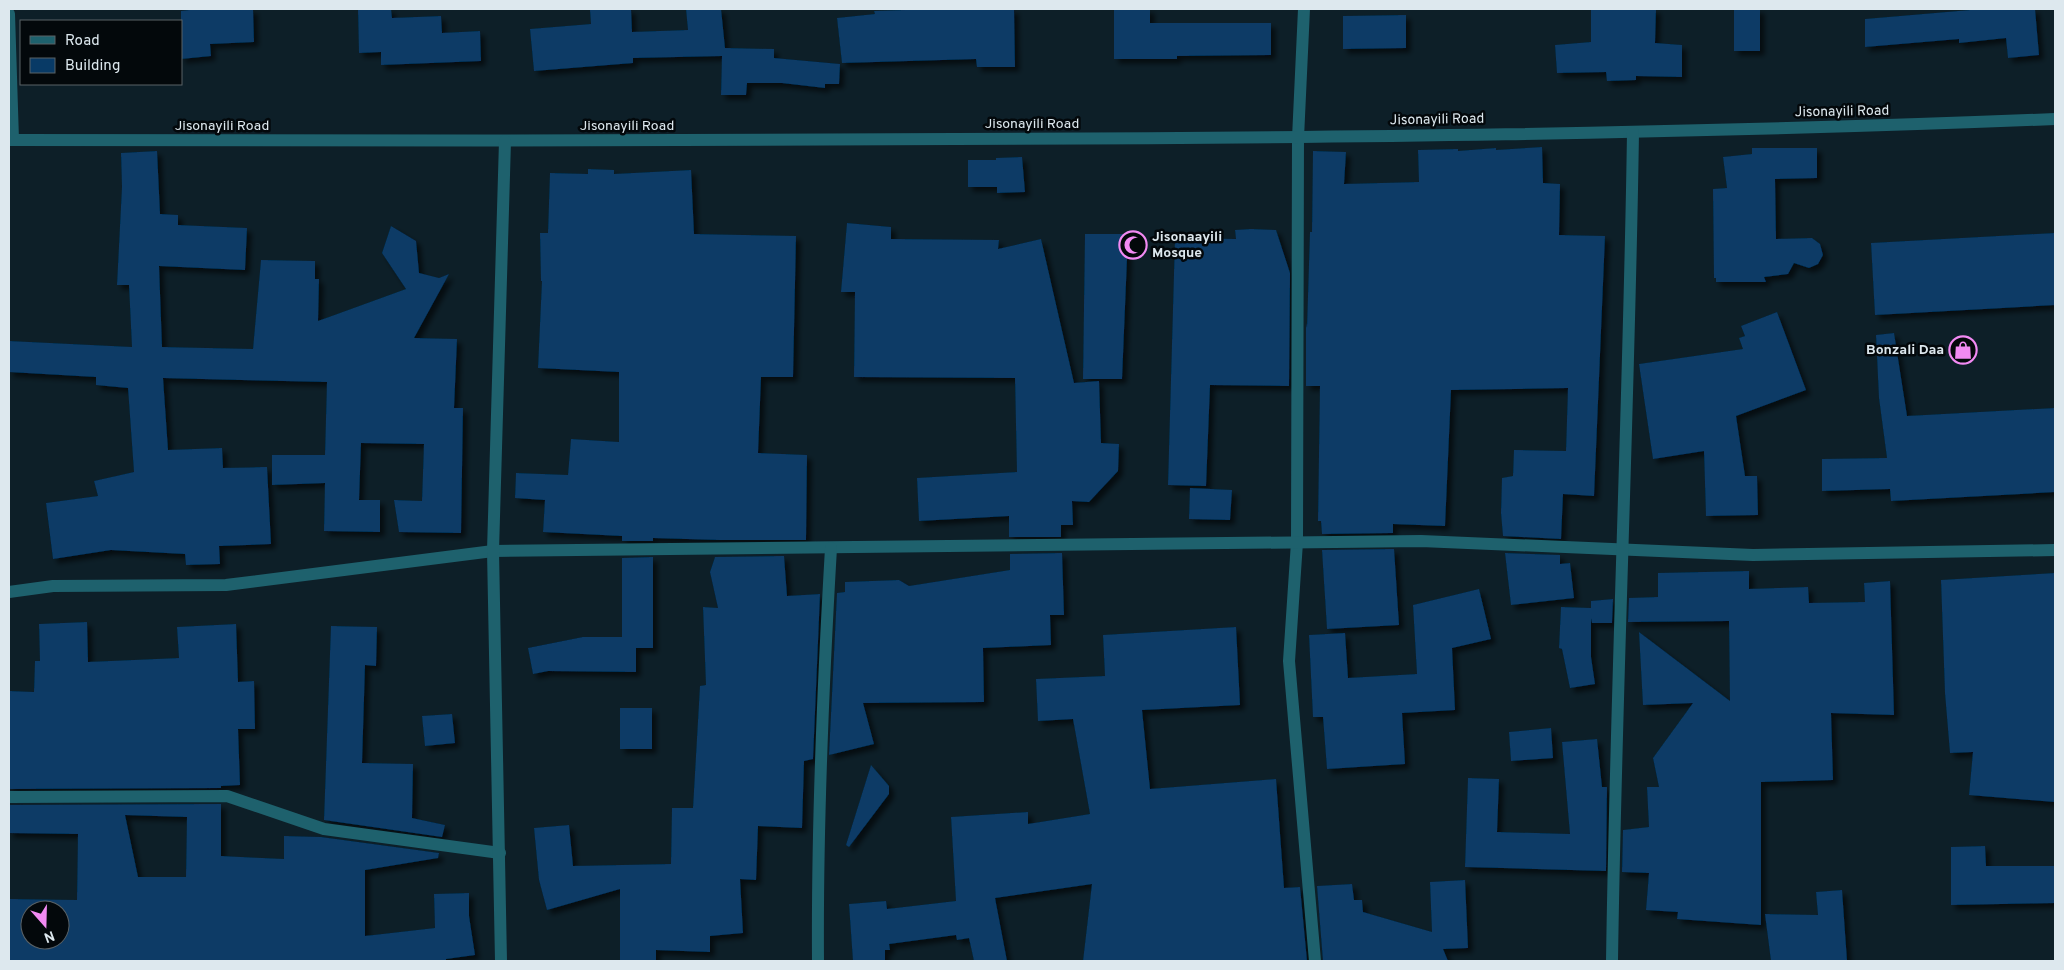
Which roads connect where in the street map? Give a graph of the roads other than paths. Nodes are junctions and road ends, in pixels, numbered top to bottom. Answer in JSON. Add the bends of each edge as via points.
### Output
{"nodes":[{"id":1,"x":1304,"y":9,"type":"edge"},
{"id":2,"x":9,"y":14,"type":"edge"},
{"id":3,"x":2055,"y":119,"type":"edge"},
{"id":4,"x":1633,"y":132,"type":"junction"},
{"id":5,"x":1298,"y":138,"type":"junction"},
{"id":6,"x":11,"y":140,"type":"edge"},
{"id":7,"x":505,"y":142,"type":"junction"},
{"id":8,"x":1297,"y":542,"type":"junction"},
{"id":9,"x":831,"y":548,"type":"junction"},
{"id":10,"x":1621,"y":550,"type":"junction"},
{"id":11,"x":2055,"y":550,"type":"edge"},
{"id":12,"x":492,"y":551,"type":"junction"},
{"id":13,"x":9,"y":592,"type":"edge"},
{"id":14,"x":9,"y":797,"type":"edge"},
{"id":15,"x":500,"y":853,"type":"junction"},
{"id":16,"x":501,"y":961,"type":"edge"},
{"id":17,"x":818,"y":961,"type":"edge"},
{"id":18,"x":1314,"y":961,"type":"edge"},
{"id":19,"x":1612,"y":961,"type":"edge"}],
"edges":[{"from":1,"to":5,"type":"street"},
{"from":2,"to":6,"type":"street"},
{"from":3,"to":4,"type":"street","name":"Jisonayili Road"},
{"from":4,"to":5,"type":"street","name":"Jisonayili Road"},
{"from":4,"to":10,"type":"street"},
{"from":5,"to":7,"type":"street","name":"Jisonayili Road"},
{"from":5,"to":8,"type":"street"},
{"from":6,"to":7,"type":"street","name":"Jisonayili Road"},
{"from":7,"to":12,"type":"street"},
{"from":8,"to":9,"type":"street"},
{"from":8,"to":10,"type":"street","via":[[1421,541]]},
{"from":8,"to":18,"type":"street","via":[[1289,661]]},
{"from":9,"to":12,"type":"street"},
{"from":9,"to":17,"type":"street","via":[[822,742]]},
{"from":10,"to":11,"type":"street","via":[[1753,555]]},
{"from":10,"to":19,"type":"street"},
{"from":12,"to":13,"type":"street","via":[[226,585],[53,586]]},
{"from":12,"to":15,"type":"street"},
{"from":14,"to":15,"type":"street","via":[[227,796],[324,829]]},
{"from":15,"to":16,"type":"street"}]}
